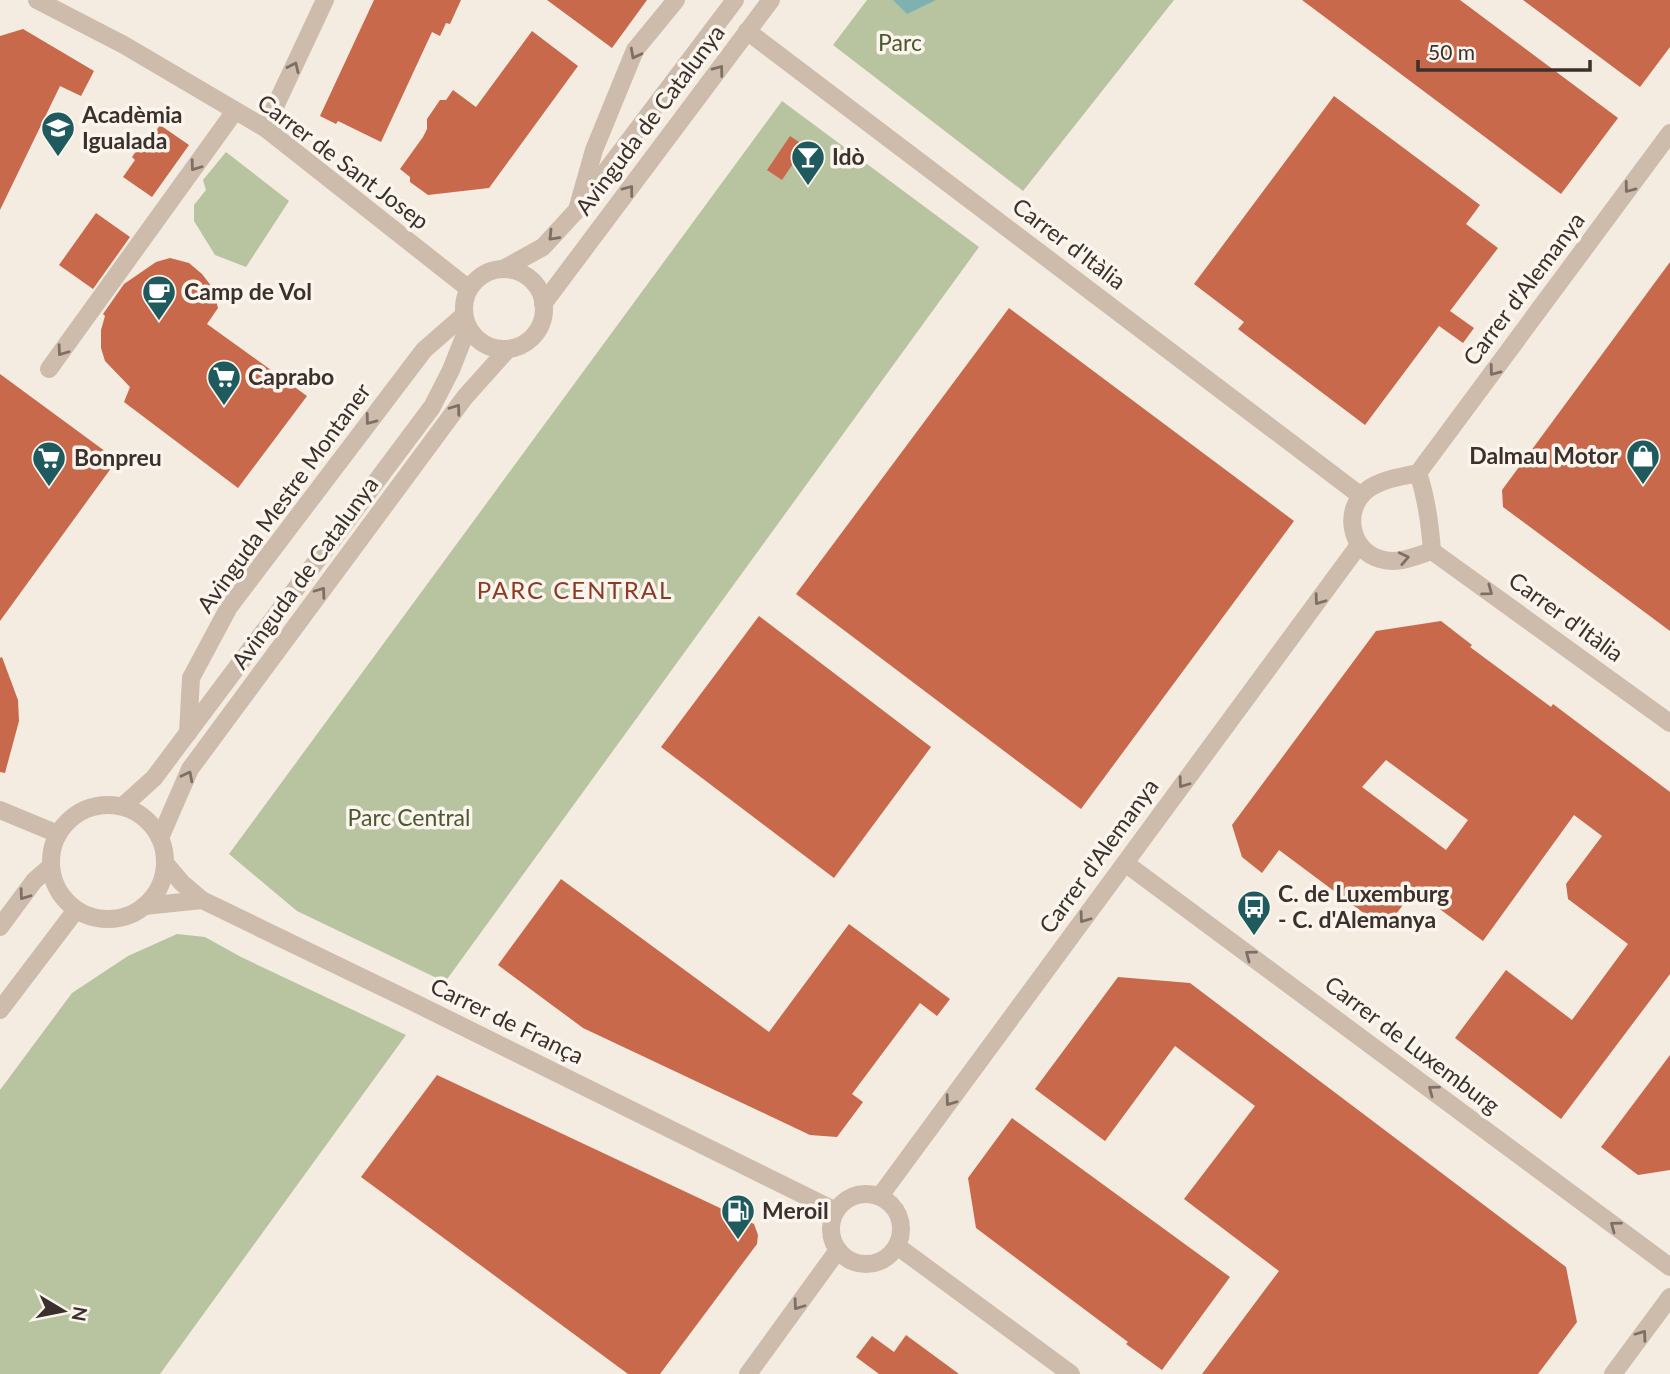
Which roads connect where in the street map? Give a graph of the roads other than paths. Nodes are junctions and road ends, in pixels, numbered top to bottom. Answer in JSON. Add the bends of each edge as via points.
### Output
{"nodes":[{"id":1,"x":37,"y":0,"type":"edge"},
{"id":2,"x":325,"y":0,"type":"edge"},
{"id":3,"x":676,"y":0,"type":"edge"},
{"id":4,"x":735,"y":0,"type":"edge"},
{"id":5,"x":771,"y":0,"type":"edge"},
{"id":6,"x":747,"y":32,"type":"junction"},
{"id":7,"x":235,"y":111,"type":"junction"},
{"id":8,"x":265,"y":128,"type":"junction"},
{"id":9,"x":1670,"y":133,"type":"edge"},
{"id":10,"x":576,"y":211,"type":"junction"},
{"id":11,"x":503,"y":269,"type":"junction"},
{"id":12,"x":469,"y":289,"type":"junction"},
{"id":13,"x":543,"y":304,"type":"junction"},
{"id":14,"x":466,"y":321,"type":"junction"},
{"id":15,"x":508,"y":349,"type":"junction"},
{"id":16,"x":49,"y":369,"type":"dead end"},
{"id":17,"x":1418,"y":473,"type":"junction"},
{"id":18,"x":1361,"y":496,"type":"junction"},
{"id":19,"x":1359,"y":545,"type":"junction"},
{"id":20,"x":1432,"y":551,"type":"junction"},
{"id":21,"x":1670,"y":723,"type":"edge"},
{"id":22,"x":188,"y":733,"type":"junction"},
{"id":23,"x":123,"y":806,"type":"junction"},
{"id":24,"x":0,"y":810,"type":"edge"},
{"id":25,"x":58,"y":834,"type":"junction"},
{"id":26,"x":160,"y":838,"type":"junction"},
{"id":27,"x":165,"y":863,"type":"junction"},
{"id":28,"x":1125,"y":863,"type":"junction"},
{"id":29,"x":51,"y":866,"type":"junction"},
{"id":30,"x":202,"y":900,"type":"junction"},
{"id":31,"x":144,"y":906,"type":"junction"},
{"id":32,"x":76,"y":910,"type":"junction"},
{"id":33,"x":0,"y":927,"type":"edge"},
{"id":34,"x":0,"y":1010,"type":"edge"},
{"id":35,"x":880,"y":1196,"type":"junction"},
{"id":36,"x":836,"y":1211,"type":"junction"},
{"id":37,"x":897,"y":1246,"type":"junction"},
{"id":38,"x":838,"y":1250,"type":"junction"},
{"id":39,"x":1670,"y":1267,"type":"edge"},
{"id":40,"x":1670,"y":1297,"type":"edge"},
{"id":41,"x":748,"y":1374,"type":"edge"},
{"id":42,"x":1070,"y":1374,"type":"edge"},
{"id":43,"x":1613,"y":1374,"type":"edge"}],
"edges":[{"from":1,"to":7,"type":"street","name":"Carrer de Sant Josep"},
{"from":8,"to":2,"type":"street","one_way":true},
{"from":3,"to":10,"type":"street","one_way":true,"via":[[635,50],[594,150]]},
{"from":4,"to":10,"type":"street","name":"Avinguda de Catalunya"},
{"from":5,"to":6,"type":"street","name":"Avinguda de Catalunya"},
{"from":13,"to":6,"type":"street","name":"Avinguda de Catalunya","one_way":true},
{"from":6,"to":18,"type":"street","name":"Carrer d'Itàlia"},
{"from":7,"to":8,"type":"street","name":"Carrer de Sant Josep"},
{"from":7,"to":16,"type":"street","one_way":true},
{"from":8,"to":12,"type":"street","name":"Carrer de Sant Josep"},
{"from":9,"to":17,"type":"street","name":"Carrer d'Alemanya","one_way":true},
{"from":10,"to":11,"type":"street","name":"Avinguda de Catalunya","one_way":true,"via":[[542,247]]},
{"from":11,"to":12,"type":"street","via":[[478,278]]},
{"from":11,"to":13,"type":"street","via":[[525,275],[540,292]]},
{"from":12,"to":14,"type":"street","via":[[464,301]]},
{"from":13,"to":15,"type":"street","via":[[536,334]]},
{"from":14,"to":15,"type":"street","via":[[484,345]]},
{"from":14,"to":22,"type":"street","name":"Avinguda de Catalunya","via":[[451,370],[432,407]]},
{"from":14,"to":22,"type":"street","name":"Avinguda Mestre Montaner","one_way":true,"via":[[424,350],[229,607],[191,678]]},
{"from":26,"to":15,"type":"street","name":"Avinguda de Catalunya","one_way":true,"via":[[190,769],[465,397]]},
{"from":17,"to":18,"type":"street","via":[[1378,483]]},
{"from":17,"to":20,"type":"street"},
{"from":18,"to":19,"type":"street","via":[[1351,520]]},
{"from":19,"to":20,"type":"street","one_way":true,"via":[[1379,559],[1391,561]]},
{"from":19,"to":28,"type":"street","name":"Carrer d'Alemanya","one_way":true},
{"from":20,"to":21,"type":"street","name":"Carrer d'Itàlia","one_way":true},
{"from":22,"to":23,"type":"street","name":"Avinguda de Catalunya","via":[[154,778]]},
{"from":23,"to":25,"type":"street","via":[[86,809]]},
{"from":23,"to":26,"type":"street","via":[[145,818]]},
{"from":24,"to":25,"type":"street"},
{"from":25,"to":29,"type":"street"},
{"from":26,"to":27,"type":"street"},
{"from":27,"to":30,"type":"street","name":"Carrer de França"},
{"from":27,"to":31,"type":"street","via":[[161,884]]},
{"from":28,"to":35,"type":"street","name":"Carrer d'Alemanya","one_way":true},
{"from":39,"to":28,"type":"street","name":"Carrer de Luxemburg","one_way":true},
{"from":29,"to":32,"type":"street","via":[[56,886]]},
{"from":29,"to":33,"type":"street","one_way":true},
{"from":30,"to":31,"type":"street"},
{"from":30,"to":36,"type":"street","name":"Carrer de França"},
{"from":31,"to":32,"type":"street","via":[[111,919]]},
{"from":32,"to":34,"type":"street"},
{"from":35,"to":36,"type":"street","via":[[855,1195]]},
{"from":35,"to":37,"type":"street","via":[[899,1217]]},
{"from":36,"to":38,"type":"street","via":[[831,1228]]},
{"from":37,"to":38,"type":"street","via":[[882,1261],[868,1264],[848,1260]]},
{"from":37,"to":42,"type":"street"},
{"from":38,"to":41,"type":"street","one_way":true},
{"from":43,"to":40,"type":"street","one_way":true}]}
